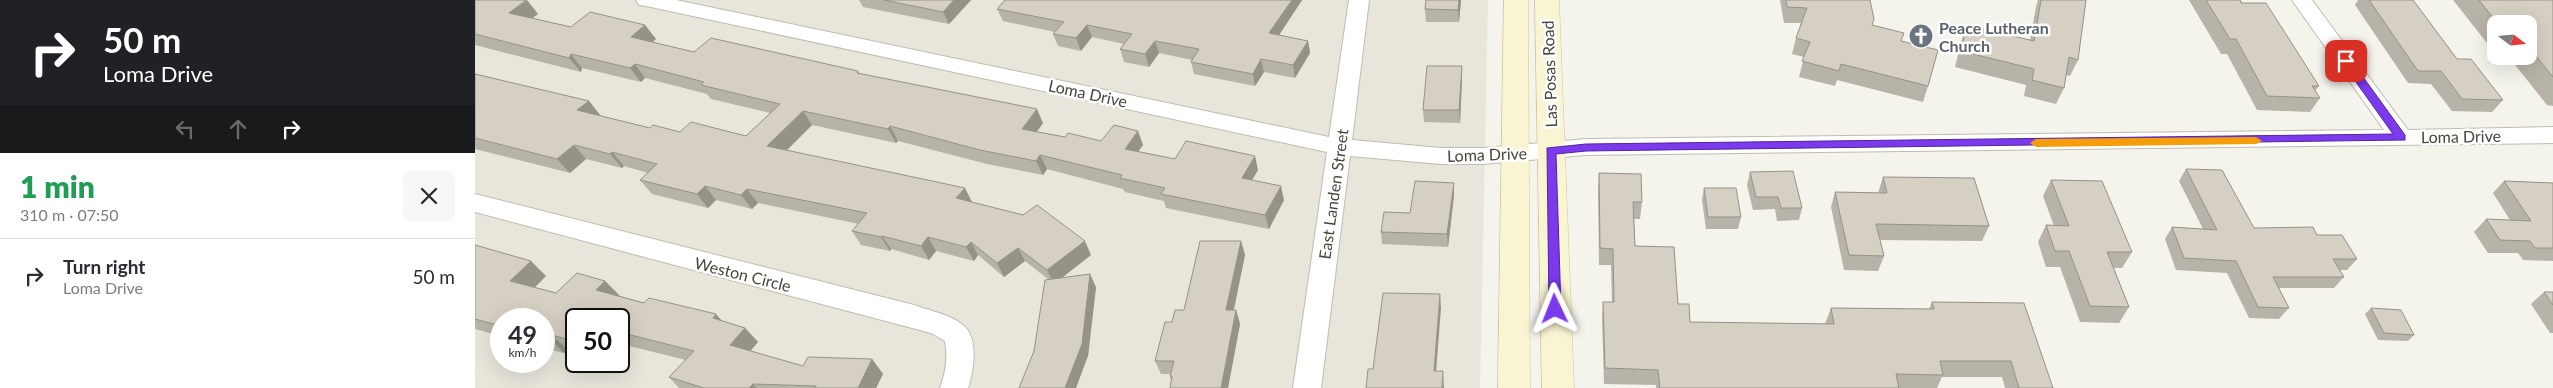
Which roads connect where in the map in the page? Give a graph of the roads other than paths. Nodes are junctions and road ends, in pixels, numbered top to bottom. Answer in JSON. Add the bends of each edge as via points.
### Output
{"nodes":[{"id":1,"x":646,"y":0,"type":"edge"},
{"id":2,"x":1359,"y":0,"type":"edge"},
{"id":3,"x":1516,"y":0,"type":"edge"},
{"id":4,"x":1547,"y":0,"type":"edge"},
{"id":5,"x":2302,"y":0,"type":"edge"},
{"id":6,"x":2553,"y":135,"type":"edge"},
{"id":7,"x":2401,"y":137,"type":"junction"},
{"id":8,"x":1340,"y":147,"type":"junction"},
{"id":9,"x":1551,"y":151,"type":"junction"},
{"id":10,"x":1515,"y":154,"type":"junction"},
{"id":11,"x":475,"y":204,"type":"edge"},
{"id":12,"x":954,"y":388,"type":"edge"},
{"id":13,"x":1307,"y":388,"type":"edge"},
{"id":14,"x":1514,"y":388,"type":"edge"},
{"id":15,"x":1557,"y":388,"type":"edge"}],
"edges":[{"from":1,"to":8,"type":"street","name":"Loma Drive"},
{"from":2,"to":8,"type":"street","name":"East Landen Street"},
{"from":3,"to":10,"type":"main road","name":"Las Posas Road"},
{"from":4,"to":9,"type":"main road","name":"Las Posas Road"},
{"from":5,"to":7,"type":"street"},
{"from":6,"to":7,"type":"street","name":"Loma Drive"},
{"from":7,"to":9,"type":"street","name":"Loma Drive"},
{"from":8,"to":10,"type":"street","name":"Loma Drive","via":[[1441,156]]},
{"from":8,"to":13,"type":"street","name":"East Landen Street"},
{"from":9,"to":10,"type":"street","name":"Loma Drive"},
{"from":9,"to":15,"type":"main road","name":"Las Posas Road"},
{"from":10,"to":14,"type":"main road","name":"Las Posas Road"},
{"from":11,"to":12,"type":"street","name":"Weston Circle","via":[[940,325],[957,335],[961,349]]}]}
